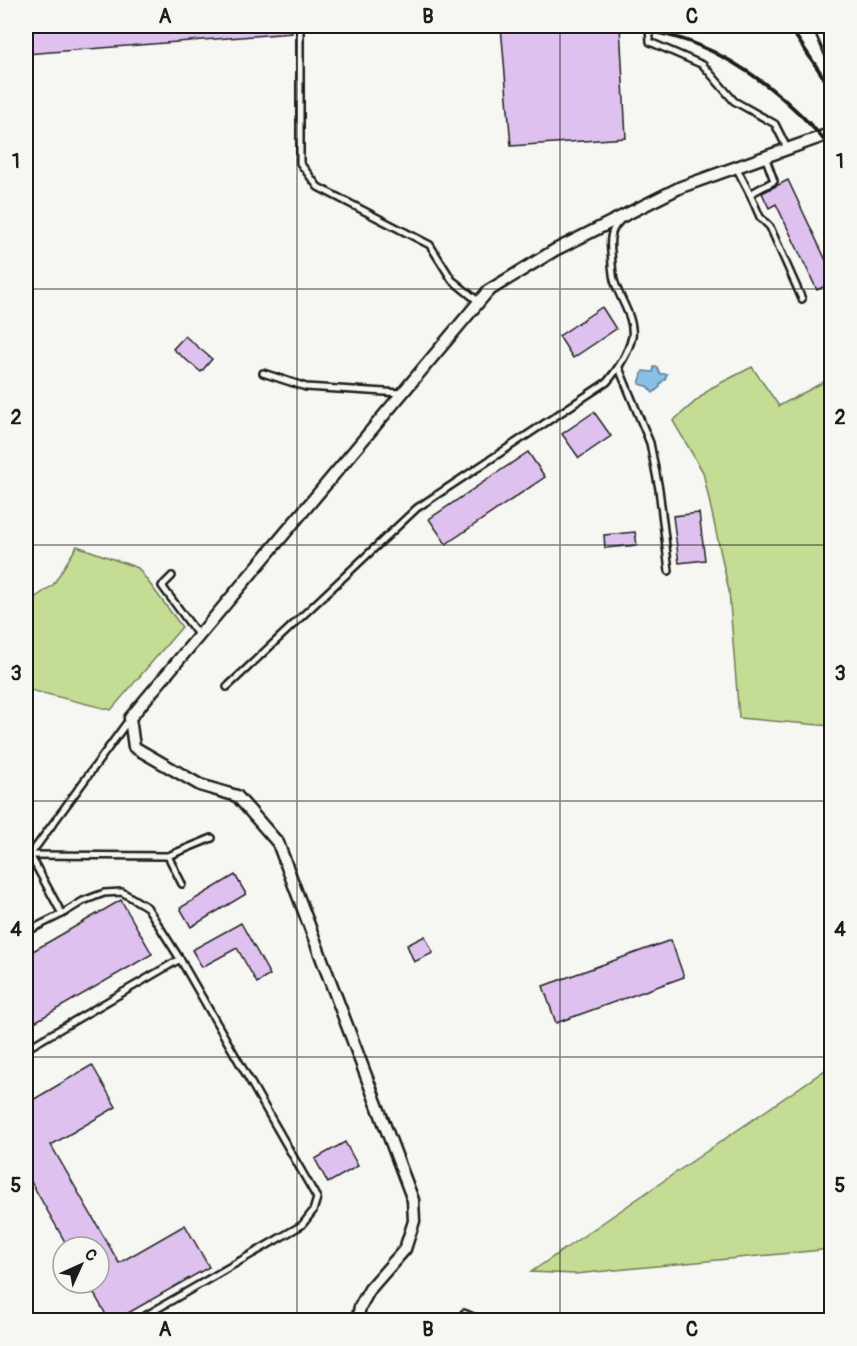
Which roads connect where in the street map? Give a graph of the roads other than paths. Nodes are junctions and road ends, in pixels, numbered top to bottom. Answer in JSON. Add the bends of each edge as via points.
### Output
{"nodes":[{"id":1,"x":300,"y":26,"type":"edge"},
{"id":2,"x":649,"y":26,"type":"edge"},
{"id":3,"x":819,"y":26,"type":"edge"},
{"id":4,"x":831,"y":56,"type":"edge"},
{"id":5,"x":831,"y":133,"type":"edge"},
{"id":6,"x":787,"y":148,"type":"junction"},
{"id":7,"x":765,"y":156,"type":"junction"},
{"id":8,"x":736,"y":167,"type":"junction"},
{"id":9,"x":750,"y":194,"type":"junction"},
{"id":10,"x":629,"y":213,"type":"junction"},
{"id":11,"x":802,"y":299,"type":"dead end"},
{"id":12,"x":479,"y":302,"type":"junction"},
{"id":13,"x":619,"y":368,"type":"junction"},
{"id":14,"x":263,"y":374,"type":"dead end"},
{"id":15,"x":403,"y":393,"type":"junction"},
{"id":16,"x":669,"y":571,"type":"dead end"},
{"id":17,"x":172,"y":576,"type":"dead end"},
{"id":18,"x":199,"y":636,"type":"junction"},
{"id":19,"x":227,"y":687,"type":"dead end"},
{"id":20,"x":130,"y":718,"type":"junction"},
{"id":21,"x":212,"y":838,"type":"dead end"},
{"id":22,"x":30,"y":855,"type":"junction"},
{"id":23,"x":168,"y":856,"type":"junction"},
{"id":24,"x":182,"y":884,"type":"dead end"},
{"id":25,"x":62,"y":914,"type":"junction"},
{"id":26,"x":26,"y":932,"type":"edge"},
{"id":27,"x":180,"y":959,"type":"junction"},
{"id":28,"x":26,"y":1049,"type":"edge"},
{"id":29,"x":464,"y":1313,"type":"dead end"},
{"id":30,"x":138,"y":1320,"type":"edge"},
{"id":31,"x":357,"y":1320,"type":"edge"},
{"id":32,"x":481,"y":1320,"type":"edge"}],
"edges":[{"from":1,"to":12,"type":"lane","via":[[300,163],[318,187],[430,245],[453,280]]},
{"from":2,"to":6,"type":"lane","via":[[650,42],[703,65],[734,101],[775,124]]},
{"from":3,"to":4,"type":"street"},
{"from":5,"to":6,"type":"street"},
{"from":6,"to":7,"type":"street"},
{"from":7,"to":8,"type":"street"},
{"from":7,"to":9,"type":"lane","via":[[774,181]]},
{"from":8,"to":9,"type":"lane"},
{"from":8,"to":10,"type":"street","via":[[681,187]]},
{"from":9,"to":11,"type":"lane","via":[[760,217],[770,227]]},
{"from":10,"to":12,"type":"street","via":[[555,250],[488,291]]},
{"from":10,"to":13,"type":"lane","via":[[615,226],[610,239],[615,281],[629,315],[632,336]]},
{"from":12,"to":15,"type":"street"},
{"from":13,"to":16,"type":"lane","via":[[650,443]]},
{"from":13,"to":19,"type":"lane","via":[[607,382],[417,508]]},
{"from":14,"to":15,"type":"lane","via":[[306,387]]},
{"from":15,"to":18,"type":"street"},
{"from":17,"to":18,"type":"lane","via":[[162,586]]},
{"from":18,"to":20,"type":"street"},
{"from":20,"to":22,"type":"lane"},
{"from":20,"to":31,"type":"street","via":[[134,747],[200,785],[237,796],[278,843],[413,1200],[414,1221],[405,1249],[370,1289]]},
{"from":21,"to":23,"type":"lane"},
{"from":22,"to":23,"type":"lane"},
{"from":22,"to":25,"type":"lane"},
{"from":23,"to":24,"type":"lane"},
{"from":25,"to":26,"type":"lane"},
{"from":25,"to":27,"type":"lane","via":[[104,893],[122,892],[147,907]]},
{"from":27,"to":28,"type":"lane"},
{"from":27,"to":30,"type":"lane","via":[[317,1198],[302,1225]]},
{"from":29,"to":32,"type":"lane"}]}
